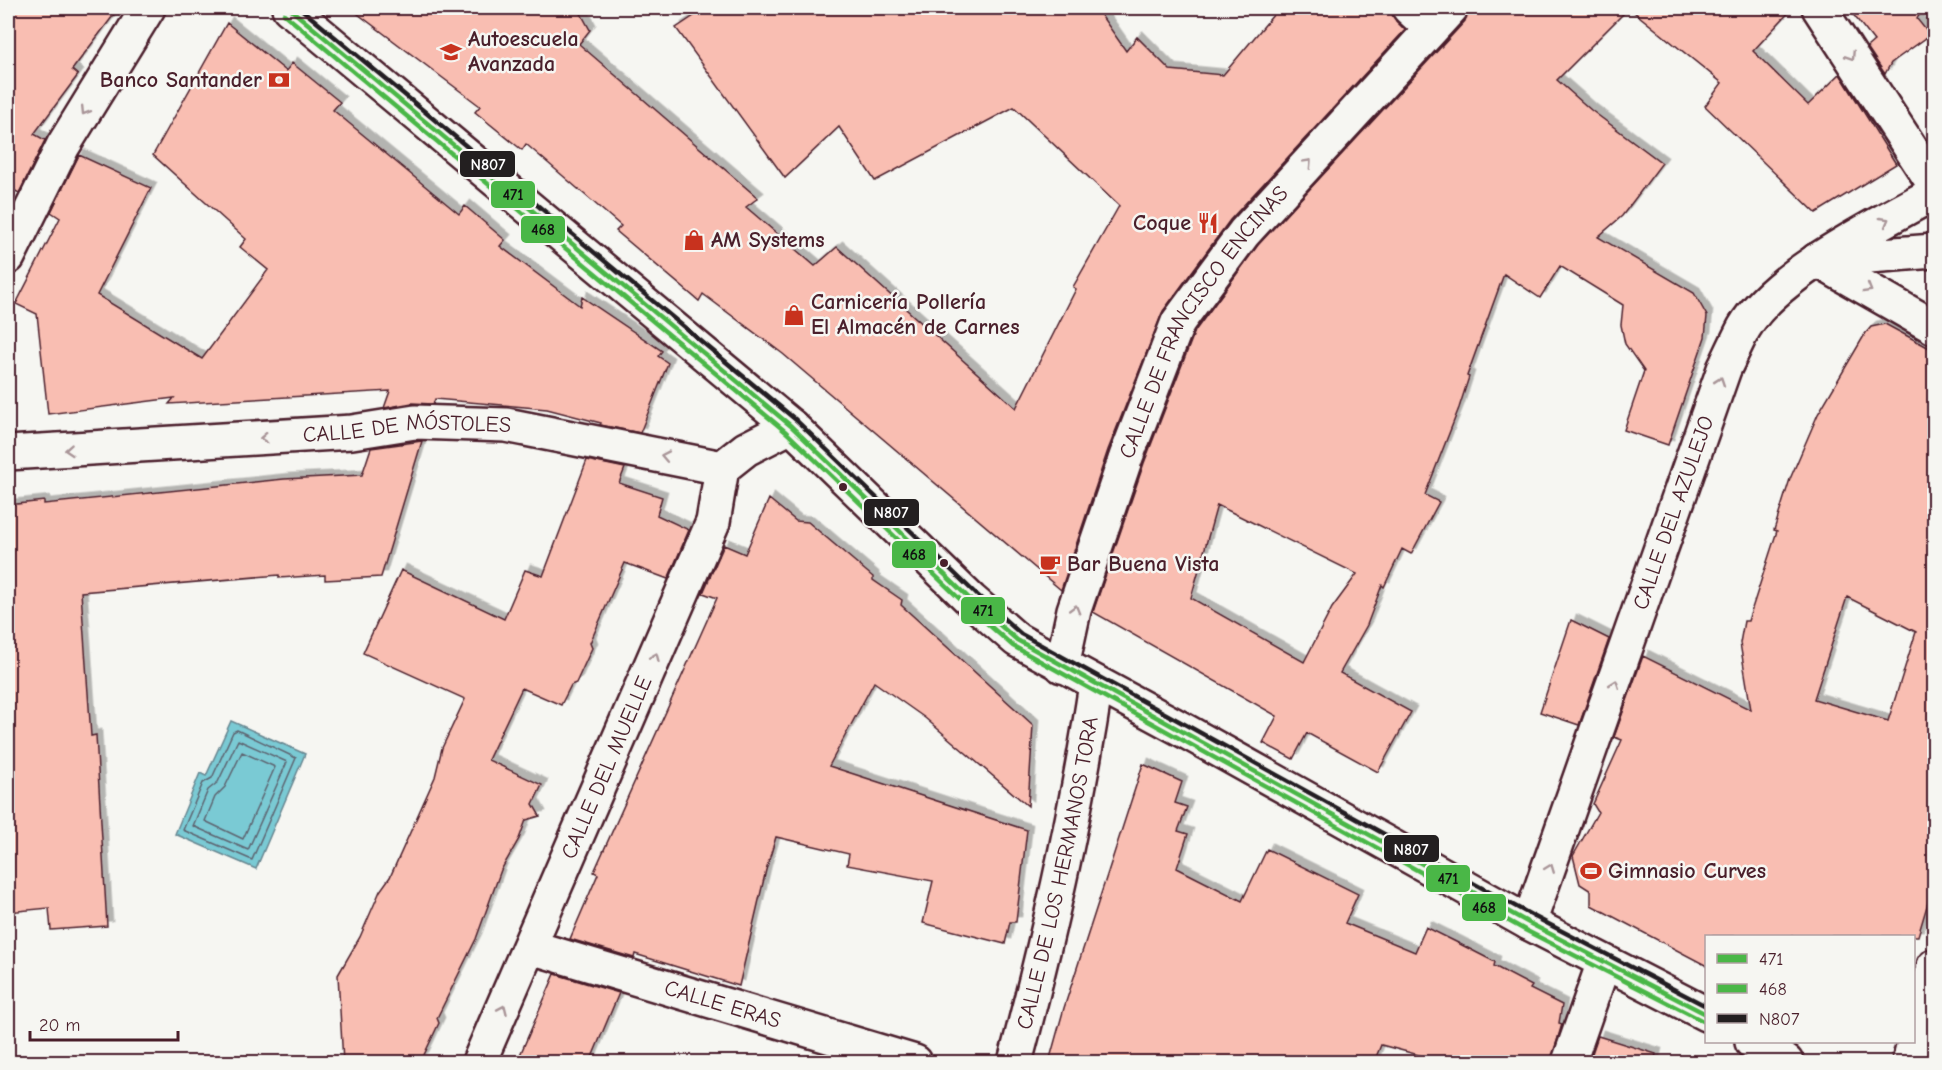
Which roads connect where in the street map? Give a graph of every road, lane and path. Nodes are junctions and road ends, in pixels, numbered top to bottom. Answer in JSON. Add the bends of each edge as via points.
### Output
{"nodes":[{"id":1,"x":148,"y":8,"type":"edge"},
{"id":2,"x":289,"y":8,"type":"edge"},
{"id":3,"x":1819,"y":8,"type":"edge"},
{"id":4,"x":1431,"y":13,"type":"edge"},
{"id":5,"x":1935,"y":184,"type":"edge"},
{"id":6,"x":1935,"y":193,"type":"edge"},
{"id":7,"x":1935,"y":251,"type":"edge"},
{"id":8,"x":8,"y":257,"type":"edge"},
{"id":9,"x":1817,"y":260,"type":"junction"},
{"id":10,"x":1935,"y":327,"type":"edge"},
{"id":11,"x":791,"y":426,"type":"junction"},
{"id":12,"x":8,"y":453,"type":"edge"},
{"id":13,"x":722,"y":468,"type":"junction"},
{"id":14,"x":1062,"y":666,"type":"junction"},
{"id":15,"x":1096,"y":684,"type":"junction"},
{"id":16,"x":1529,"y":923,"type":"junction"},
{"id":17,"x":531,"y":947,"type":"junction"},
{"id":18,"x":1604,"y":962,"type":"junction"},
{"id":19,"x":1935,"y":966,"type":"edge"},
{"id":20,"x":1705,"y":1013,"type":"edge"},
{"id":21,"x":1915,"y":1040,"type":"edge"},
{"id":22,"x":1755,"y":1043,"type":"edge"},
{"id":23,"x":1914,"y":1043,"type":"edge"},
{"id":24,"x":479,"y":1062,"type":"edge"},
{"id":25,"x":915,"y":1062,"type":"edge"},
{"id":26,"x":1015,"y":1062,"type":"edge"},
{"id":27,"x":1569,"y":1062,"type":"edge"},
{"id":28,"x":1786,"y":1062,"type":"edge"},
{"id":29,"x":1909,"y":1062,"type":"edge"}],
"edges":[{"from":1,"to":8,"type":"street","one_way":true,"via":[[63,146]]},
{"from":2,"to":11,"type":"street"},
{"from":3,"to":5,"type":"street","one_way":true},
{"from":14,"to":4,"type":"street","name":"CALLE DE FRANCISCO ENCINAS","one_way":true,"via":[[1074,610],[1126,457],[1178,322],[1244,232]]},
{"from":9,"to":6,"type":"street","name":"CALLE DEL AZULEJO","one_way":true},
{"from":7,"to":9,"type":"street"},
{"from":9,"to":10,"type":"street","one_way":true},
{"from":16,"to":9,"type":"street","name":"CALLE DEL AZULEJO","one_way":true,"via":[[1724,369],[1745,326],[1775,294]]},
{"from":11,"to":13,"type":"street","via":[[746,449]]},
{"from":11,"to":14,"type":"street","via":[[971,600],[1017,640]]},
{"from":13,"to":12,"type":"street","name":"CALLE DE MÓSTOLES","one_way":true,"via":[[506,426],[415,422],[352,432]]},
{"from":17,"to":13,"type":"street","name":"CALLE DEL MUELLE","one_way":true,"via":[[713,522]]},
{"from":14,"to":15,"type":"street"},
{"from":15,"to":16,"type":"street"},
{"from":15,"to":26,"type":"street","name":"CALLE DE LOS HERMANOS TORA","via":[[1047,942]]},
{"from":16,"to":18,"type":"street"},
{"from":24,"to":17,"type":"street","name":"CALLE DEL MUELLE","one_way":true},
{"from":17,"to":25,"type":"street","name":"CALLE ERAS"},
{"from":18,"to":20,"type":"street"},
{"from":18,"to":27,"type":"street"},
{"from":19,"to":21,"type":"street"},
{"from":22,"to":28,"type":"street"},
{"from":23,"to":29,"type":"street"}]}
